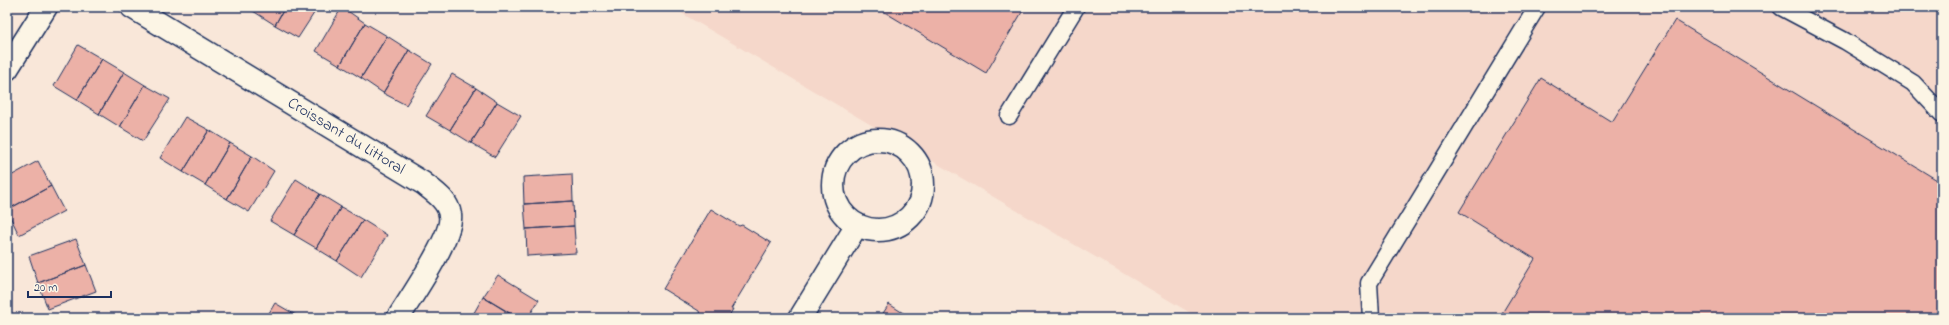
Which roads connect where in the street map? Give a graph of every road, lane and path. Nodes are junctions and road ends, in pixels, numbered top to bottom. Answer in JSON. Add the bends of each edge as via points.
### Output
{"nodes":[{"id":1,"x":46,"y":7,"type":"edge"},
{"id":2,"x":132,"y":7,"type":"edge"},
{"id":3,"x":1076,"y":7,"type":"edge"},
{"id":4,"x":1537,"y":7,"type":"edge"},
{"id":5,"x":1782,"y":7,"type":"edge"},
{"id":6,"x":7,"y":69,"type":"edge"},
{"id":7,"x":1942,"y":114,"type":"edge"},
{"id":8,"x":1009,"y":116,"type":"dead end"},
{"id":9,"x":857,"y":225,"type":"junction"},
{"id":10,"x":398,"y":318,"type":"edge"},
{"id":11,"x":800,"y":318,"type":"edge"},
{"id":12,"x":1371,"y":318,"type":"edge"}],
"edges":[{"from":1,"to":6,"type":"street"},
{"from":2,"to":10,"type":"street","name":"Croissant du Littoral","via":[[423,183],[442,198],[451,215],[447,234],[439,252]]},
{"from":3,"to":8,"type":"lane"},
{"from":4,"to":12,"type":"lane","via":[[1369,283]]},
{"from":5,"to":7,"type":"lane","via":[[1845,41],[1913,83]]},
{"from":9,"to":9,"type":"street","via":[[871,229],[899,225],[918,205],[922,191],[922,177],[918,164],[909,152],[896,144],[881,140],[866,142],[852,148],[841,159],[834,173],[836,203]]},
{"from":9,"to":11,"type":"street"}]}
